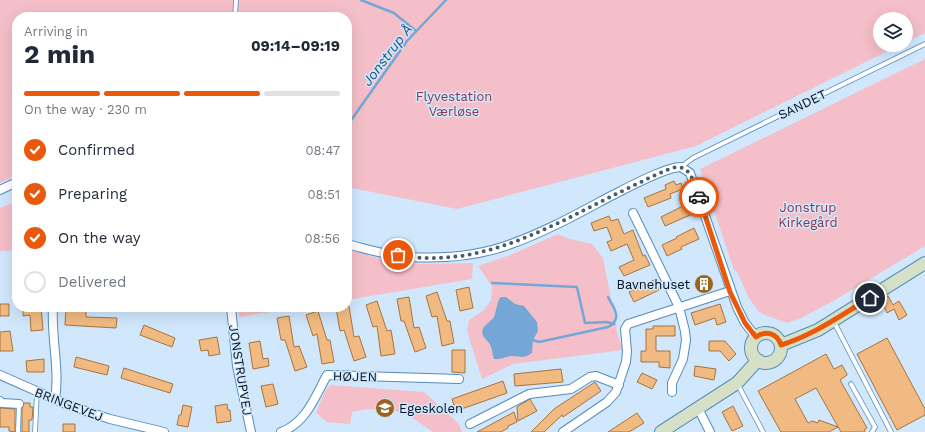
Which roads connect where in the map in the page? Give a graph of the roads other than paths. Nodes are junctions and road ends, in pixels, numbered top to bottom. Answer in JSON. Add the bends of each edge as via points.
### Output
{"nodes":[{"id":1,"x":236,"y":0,"type":"edge"},
{"id":2,"x":235,"y":12,"type":"edge"},
{"id":3,"x":925,"y":44,"type":"edge"},
{"id":4,"x":681,"y":167,"type":"junction"},
{"id":5,"x":12,"y":184,"type":"edge"},
{"id":6,"x":0,"y":190,"type":"edge"},
{"id":7,"x":633,"y":213,"type":"dead end"},
{"id":8,"x":352,"y":245,"type":"edge"},
{"id":9,"x":925,"y":263,"type":"edge"},
{"id":10,"x":730,"y":292,"type":"junction"},
{"id":11,"x":678,"y":307,"type":"junction"},
{"id":12,"x":53,"y":312,"type":"edge"},
{"id":13,"x":232,"y":312,"type":"edge"},
{"id":14,"x":833,"y":320,"type":"junction"},
{"id":15,"x":756,"y":337,"type":"junction"},
{"id":16,"x":781,"y":345,"type":"junction"},
{"id":17,"x":758,"y":360,"type":"junction"},
{"id":18,"x":0,"y":375,"type":"edge"},
{"id":19,"x":459,"y":379,"type":"dead end"},
{"id":20,"x":737,"y":383,"type":"junction"},
{"id":21,"x":850,"y":384,"type":"dead end"},
{"id":22,"x":619,"y":385,"type":"junction"},
{"id":23,"x":37,"y":392,"type":"junction"},
{"id":24,"x":672,"y":392,"type":"dead end"},
{"id":25,"x":55,"y":400,"type":"junction"},
{"id":26,"x":0,"y":401,"type":"edge"},
{"id":27,"x":19,"y":404,"type":"joint"},
{"id":28,"x":698,"y":408,"type":"junction"},
{"id":29,"x":470,"y":424,"type":"dead end"},
{"id":30,"x":137,"y":429,"type":"edge"},
{"id":31,"x":18,"y":432,"type":"edge"},
{"id":32,"x":35,"y":432,"type":"edge"},
{"id":33,"x":164,"y":432,"type":"edge"},
{"id":34,"x":251,"y":432,"type":"edge"},
{"id":35,"x":281,"y":432,"type":"edge"},
{"id":36,"x":563,"y":432,"type":"edge"},
{"id":37,"x":661,"y":432,"type":"edge"},
{"id":38,"x":710,"y":432,"type":"edge"},
{"id":39,"x":763,"y":432,"type":"edge"},
{"id":40,"x":872,"y":432,"type":"edge"},
{"id":41,"x":891,"y":432,"type":"edge"}],
"edges":[{"from":1,"to":2,"type":"lane"},
{"from":3,"to":4,"type":"lane","name":"SANDET","via":[[693,158]]},
{"from":4,"to":8,"type":"street","via":[[671,168],[627,188],[542,232],[492,250],[439,258],[408,257]]},
{"from":4,"to":10,"type":"street","via":[[690,173]]},
{"from":5,"to":6,"type":"street"},
{"from":7,"to":11,"type":"street"},
{"from":9,"to":14,"type":"street"},
{"from":10,"to":11,"type":"street"},
{"from":10,"to":15,"type":"street","via":[[745,323]]},
{"from":11,"to":22,"type":"street","via":[[626,326],[626,362]]},
{"from":11,"to":24,"type":"street","via":[[686,340],[683,359],[672,383]]},
{"from":12,"to":25,"type":"street"},
{"from":13,"to":34,"type":"street","name":"JONSTRUPVEJ","via":[[237,366]]},
{"from":14,"to":16,"type":"street","via":[[818,330]]},
{"from":14,"to":41,"type":"lane"},
{"from":15,"to":16,"type":"street","via":[[771,334],[778,338]]},
{"from":15,"to":17,"type":"street","via":[[752,349],[754,357]]},
{"from":16,"to":17,"type":"street","via":[[776,359],[769,363]]},
{"from":17,"to":20,"type":"street"},
{"from":18,"to":23,"type":"street","name":"BRINGEVEJ"},
{"from":19,"to":35,"type":"street","name":"HØJEN","via":[[327,375],[310,408],[299,422]]},
{"from":20,"to":28,"type":"street"},
{"from":20,"to":39,"type":"lane"},
{"from":21,"to":40,"type":"lane","via":[[875,427]]},
{"from":22,"to":29,"type":"street","via":[[596,376],[590,377],[571,390],[528,394]]},
{"from":22,"to":36,"type":"street","via":[[607,402]]},
{"from":23,"to":25,"type":"street","name":"BRINGEVEJ"},
{"from":23,"to":32,"type":"lane"},
{"from":25,"to":30,"type":"street","name":"BRINGEVEJ"},
{"from":26,"to":27,"type":"street"},
{"from":27,"to":31,"type":"lane"},
{"from":28,"to":37,"type":"street"},
{"from":28,"to":38,"type":"street"},
{"from":30,"to":33,"type":"street","name":"BRINGEVEJ"}]}
